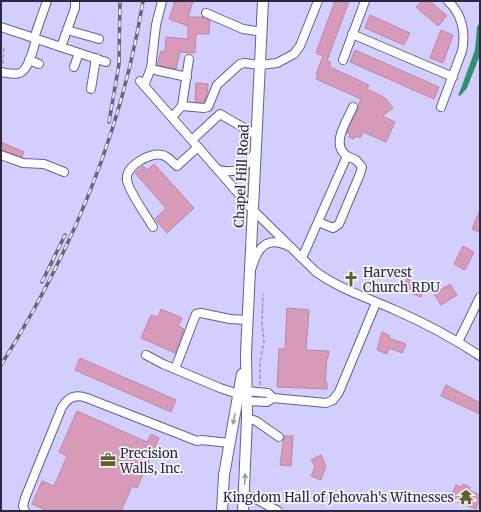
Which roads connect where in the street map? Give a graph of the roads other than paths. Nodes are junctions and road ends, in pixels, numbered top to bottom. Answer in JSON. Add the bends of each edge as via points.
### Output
{"nodes":[{"id":1,"x":47,"y":1,"type":"edge"},
{"id":2,"x":76,"y":1,"type":"edge"},
{"id":3,"x":162,"y":1,"type":"edge"},
{"id":4,"x":263,"y":1,"type":"edge"},
{"id":5,"x":318,"y":1,"type":"edge"},
{"id":6,"x":365,"y":1,"type":"edge"},
{"id":7,"x":448,"y":1,"type":"edge"},
{"id":8,"x":206,"y":13,"type":"dead end"},
{"id":9,"x":1,"y":27,"type":"edge"},
{"id":10,"x":67,"y":30,"type":"junction"},
{"id":11,"x":262,"y":32,"type":"junction"},
{"id":12,"x":352,"y":34,"type":"junction"},
{"id":13,"x":35,"y":38,"type":"junction"},
{"id":14,"x":99,"y":39,"type":"dead end"},
{"id":15,"x":61,"y":47,"type":"junction"},
{"id":16,"x":80,"y":53,"type":"junction"},
{"id":17,"x":96,"y":58,"type":"junction"},
{"id":18,"x":189,"y":59,"type":"dead end"},
{"id":19,"x":29,"y":60,"type":"junction"},
{"id":20,"x":343,"y":60,"type":"dead end"},
{"id":21,"x":106,"y":62,"type":"dead end"},
{"id":22,"x":40,"y":64,"type":"dead end"},
{"id":23,"x":260,"y":65,"type":"junction"},
{"id":24,"x":74,"y":67,"type":"dead end"},
{"id":25,"x":2,"y":68,"type":"edge"},
{"id":26,"x":151,"y":68,"type":"junction"},
{"id":27,"x":453,"y":77,"type":"junction"},
{"id":28,"x":187,"y":78,"type":"junction"},
{"id":29,"x":91,"y":89,"type":"dead end"},
{"id":30,"x":210,"y":105,"type":"junction"},
{"id":31,"x":182,"y":106,"type":"junction"},
{"id":32,"x":353,"y":107,"type":"dead end"},
{"id":33,"x":441,"y":107,"type":"dead end"},
{"id":34,"x":220,"y":114,"type":"junction"},
{"id":35,"x":172,"y":117,"type":"junction"},
{"id":36,"x":256,"y":134,"type":"junction"},
{"id":37,"x":192,"y":140,"type":"junction"},
{"id":38,"x":198,"y":147,"type":"junction"},
{"id":39,"x":255,"y":152,"type":"junction"},
{"id":40,"x":1,"y":155,"type":"edge"},
{"id":41,"x":347,"y":156,"type":"junction"},
{"id":42,"x":218,"y":170,"type":"junction"},
{"id":43,"x":64,"y":172,"type":"dead end"},
{"id":44,"x":252,"y":209,"type":"junction"},
{"id":45,"x":318,"y":222,"type":"junction"},
{"id":46,"x":153,"y":227,"type":"dead end"},
{"id":47,"x":292,"y":248,"type":"junction"},
{"id":48,"x":302,"y":258,"type":"junction"},
{"id":49,"x":249,"y":277,"type":"junction"},
{"id":50,"x":480,"y":297,"type":"edge"},
{"id":51,"x":376,"y":303,"type":"junction"},
{"id":52,"x":247,"y":320,"type":"junction"},
{"id":53,"x":458,"y":342,"type":"junction"},
{"id":54,"x":146,"y":355,"type":"dead end"},
{"id":55,"x":480,"y":356,"type":"edge"},
{"id":56,"x":175,"y":369,"type":"junction"},
{"id":57,"x":244,"y":395,"type":"junction"},
{"id":58,"x":247,"y":418,"type":"junction"},
{"id":59,"x":279,"y":437,"type":"dead end"},
{"id":60,"x":229,"y":443,"type":"junction"},
{"id":61,"x":244,"y":495,"type":"junction"},
{"id":62,"x":25,"y":511,"type":"edge"},
{"id":63,"x":222,"y":511,"type":"edge"},
{"id":64,"x":243,"y":511,"type":"edge"},
{"id":65,"x":278,"y":511,"type":"edge"}],
"edges":[{"from":1,"to":13,"type":"street"},
{"from":2,"to":10,"type":"street"},
{"from":3,"to":26,"type":"street","via":[[156,25]]},
{"from":4,"to":11,"type":"main road","name":"Chapel Hill Road"},
{"from":5,"to":23,"type":"street","via":[[296,52],[283,61]]},
{"from":6,"to":12,"type":"street"},
{"from":7,"to":27,"type":"street","via":[[459,15],[464,31],[462,51]]},
{"from":8,"to":11,"type":"street","via":[[243,29]]},
{"from":9,"to":13,"type":"street"},
{"from":10,"to":14,"type":"street"},
{"from":10,"to":15,"type":"street"},
{"from":11,"to":23,"type":"main road","name":"Chapel Hill Road"},
{"from":12,"to":20,"type":"street"},
{"from":12,"to":27,"type":"street"},
{"from":13,"to":15,"type":"street"},
{"from":13,"to":19,"type":"street"},
{"from":15,"to":16,"type":"street"},
{"from":16,"to":17,"type":"street"},
{"from":16,"to":24,"type":"street"},
{"from":17,"to":21,"type":"street"},
{"from":17,"to":29,"type":"street"},
{"from":18,"to":28,"type":"street"},
{"from":19,"to":22,"type":"street"},
{"from":19,"to":25,"type":"street","via":[[21,72],[14,73]]},
{"from":23,"to":30,"type":"street","via":[[244,63],[236,67],[217,85]]},
{"from":23,"to":36,"type":"main road","name":"Chapel Hill Road"},
{"from":26,"to":28,"type":"street"},
{"from":26,"to":35,"type":"street","via":[[142,84]]},
{"from":27,"to":33,"type":"street"},
{"from":28,"to":31,"type":"street"},
{"from":30,"to":31,"type":"street","via":[[204,108]]},
{"from":30,"to":34,"type":"street"},
{"from":31,"to":35,"type":"street"},
{"from":32,"to":41,"type":"street","via":[[339,141],[341,151]]},
{"from":34,"to":36,"type":"street"},
{"from":34,"to":37,"type":"street"},
{"from":35,"to":37,"type":"street"},
{"from":36,"to":39,"type":"main road","name":"Chapel Hill Road"},
{"from":37,"to":38,"type":"street"},
{"from":38,"to":42,"type":"street"},
{"from":38,"to":46,"type":"street","via":[[177,166],[166,157],[157,155],[138,162],[130,170],[127,177],[129,186]]},
{"from":39,"to":42,"type":"street","via":[[247,165],[239,170]]},
{"from":39,"to":44,"type":"main road","name":"Chapel Hill Road"},
{"from":40,"to":43,"type":"street","via":[[20,162],[44,164]]},
{"from":41,"to":45,"type":"street"},
{"from":41,"to":45,"type":"street","via":[[361,164],[357,181],[337,226],[331,228]]},
{"from":42,"to":44,"type":"street"},
{"from":44,"to":47,"type":"street"},
{"from":44,"to":49,"type":"main road","name":"Chapel Hill Road"},
{"from":45,"to":48,"type":"street"},
{"from":47,"to":48,"type":"street"},
{"from":47,"to":49,"type":"street","via":[[273,242],[262,246]]},
{"from":48,"to":51,"type":"street","via":[[324,278]]},
{"from":49,"to":52,"type":"main road","name":"Chapel Hill Road"},
{"from":50,"to":53,"type":"street"},
{"from":51,"to":53,"type":"street"},
{"from":51,"to":57,"type":"street","via":[[339,392],[333,400],[326,403],[273,398],[268,402]]},
{"from":52,"to":56,"type":"street","via":[[196,314]]},
{"from":52,"to":57,"type":"main road","name":"Chapel Hill Road"},
{"from":53,"to":55,"type":"street"},
{"from":54,"to":56,"type":"street"},
{"from":56,"to":57,"type":"street"},
{"from":57,"to":58,"type":"main road","name":"Chapel Hill Road"},
{"from":57,"to":60,"type":"main road","name":"Chapel Hill Road","one_way":true},
{"from":58,"to":59,"type":"street","via":[[256,421]]},
{"from":61,"to":58,"type":"main road","name":"Chapel Hill Road","one_way":true},
{"from":60,"to":62,"type":"street","via":[[196,441],[87,398],[74,396],[62,406],[25,498]]},
{"from":60,"to":63,"type":"main road","name":"Chapel Hill Road"},
{"from":61,"to":64,"type":"main road","name":"Chapel Hill Road"},
{"from":61,"to":65,"type":"street"}]}
